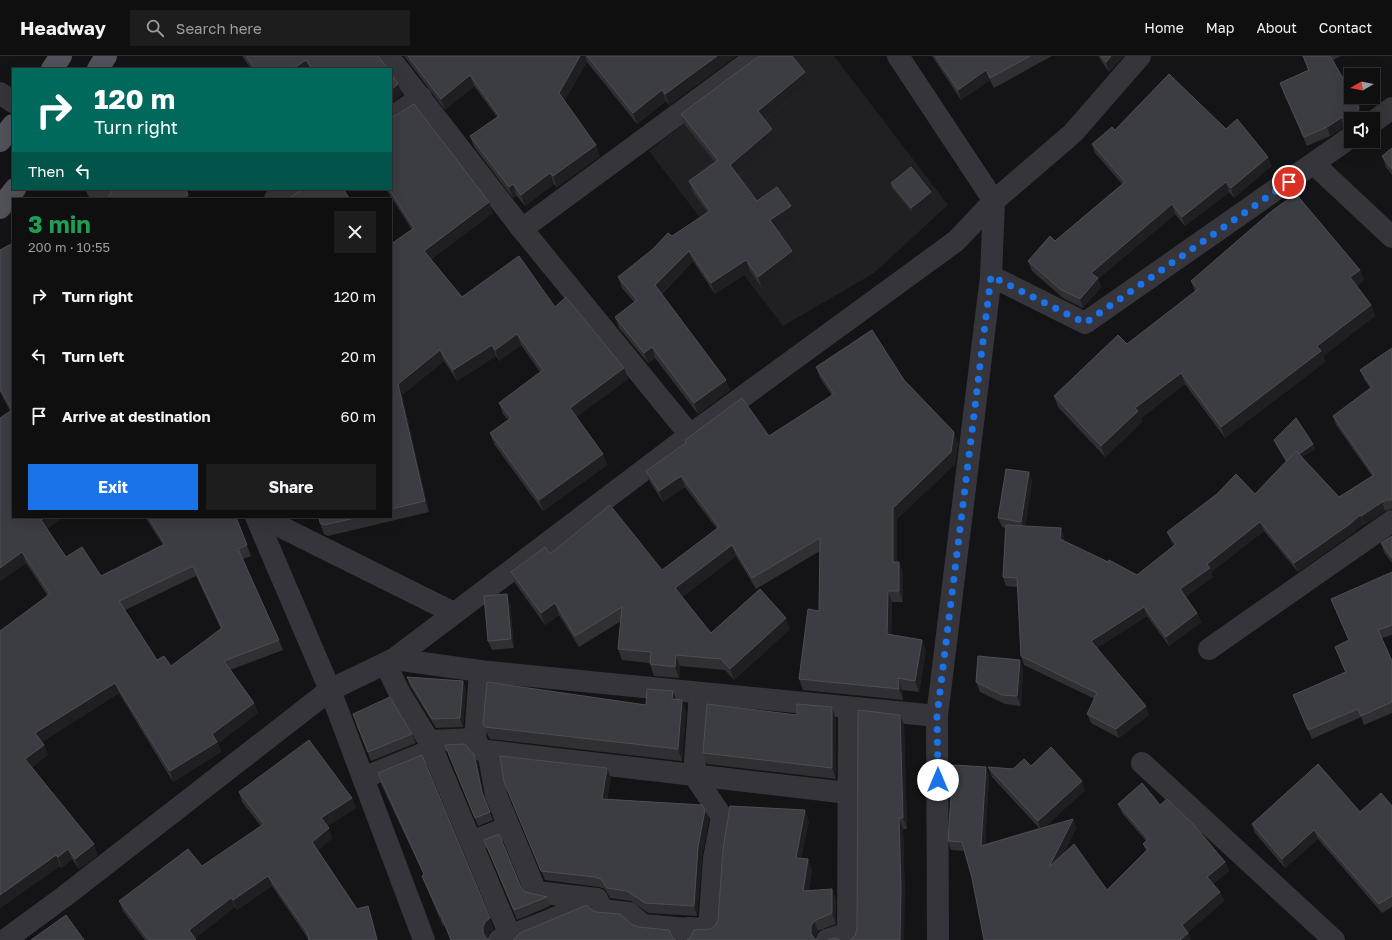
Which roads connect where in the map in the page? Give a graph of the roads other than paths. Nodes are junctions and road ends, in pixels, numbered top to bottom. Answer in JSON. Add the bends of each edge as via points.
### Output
{"nodes":[{"id":1,"x":61,"y":56,"type":"edge"},
{"id":2,"x":106,"y":56,"type":"edge"},
{"id":3,"x":388,"y":56,"type":"edge"},
{"id":4,"x":757,"y":56,"type":"edge"},
{"id":5,"x":898,"y":56,"type":"edge"},
{"id":6,"x":1140,"y":56,"type":"edge"},
{"id":7,"x":53,"y":68,"type":"edge"},
{"id":8,"x":99,"y":68,"type":"edge"},
{"id":9,"x":0,"y":93,"type":"edge"},
{"id":10,"x":421,"y":97,"type":"junction"},
{"id":11,"x":12,"y":101,"type":"edge"},
{"id":12,"x":1392,"y":108,"type":"edge"},
{"id":13,"x":392,"y":117,"type":"edge"},
{"id":14,"x":1380,"y":117,"type":"edge"},
{"id":15,"x":12,"y":126,"type":"edge"},
{"id":16,"x":0,"y":141,"type":"edge"},
{"id":17,"x":1344,"y":143,"type":"edge"},
{"id":18,"x":1314,"y":164,"type":"junction"},
{"id":19,"x":14,"y":190,"type":"edge"},
{"id":20,"x":288,"y":190,"type":"edge"},
{"id":21,"x":276,"y":198,"type":"edge"},
{"id":22,"x":994,"y":201,"type":"junction"},
{"id":23,"x":0,"y":208,"type":"edge"},
{"id":24,"x":522,"y":229,"type":"junction"},
{"id":25,"x":1392,"y":237,"type":"edge"},
{"id":26,"x":991,"y":276,"type":"junction"},
{"id":27,"x":690,"y":435,"type":"junction"},
{"id":28,"x":256,"y":518,"type":"edge"},
{"id":29,"x":263,"y":518,"type":"edge"},
{"id":30,"x":1392,"y":521,"type":"edge"},
{"id":31,"x":454,"y":613,"type":"junction"},
{"id":32,"x":1209,"y":649,"type":"dead end"},
{"id":33,"x":394,"y":659,"type":"junction"},
{"id":34,"x":480,"y":671,"type":"junction"},
{"id":35,"x":330,"y":690,"type":"junction"},
{"id":36,"x":700,"y":692,"type":"junction"},
{"id":37,"x":849,"y":708,"type":"junction"},
{"id":38,"x":937,"y":716,"type":"junction"},
{"id":39,"x":482,"y":745,"type":"junction"},
{"id":40,"x":430,"y":746,"type":"junction"},
{"id":41,"x":1142,"y":763,"type":"dead end"},
{"id":42,"x":694,"y":775,"type":"junction"},
{"id":43,"x":363,"y":778,"type":"junction"},
{"id":44,"x":848,"y":793,"type":"junction"},
{"id":45,"x":509,"y":827,"type":"junction"},
{"id":46,"x":470,"y":842,"type":"junction"},
{"id":47,"x":597,"y":899,"type":"junction"},
{"id":48,"x":686,"y":935,"type":"edge"},
{"id":49,"x":848,"y":937,"type":"edge"},
{"id":50,"x":507,"y":939,"type":"edge"},
{"id":51,"x":5,"y":940,"type":"edge"},
{"id":52,"x":424,"y":940,"type":"edge"},
{"id":53,"x":827,"y":940,"type":"edge"},
{"id":54,"x":938,"y":940,"type":"edge"},
{"id":55,"x":1334,"y":940,"type":"edge"}],
"edges":[{"from":1,"to":7,"type":"main road"},
{"from":2,"to":8,"type":"main road"},
{"from":3,"to":10,"type":"street"},
{"from":4,"to":24,"type":"street"},
{"from":5,"to":22,"type":"street"},
{"from":6,"to":22,"type":"street","via":[[1073,133]]},
{"from":9,"to":11,"type":"street"},
{"from":10,"to":13,"type":"street"},
{"from":10,"to":24,"type":"street"},
{"from":12,"to":14,"type":"street"},
{"from":15,"to":16,"type":"main road"},
{"from":17,"to":18,"type":"street"},
{"from":18,"to":25,"type":"street"},
{"from":18,"to":26,"type":"street","via":[[1085,323]]},
{"from":19,"to":23,"type":"main road"},
{"from":20,"to":21,"type":"street"},
{"from":22,"to":26,"type":"street"},
{"from":22,"to":27,"type":"street","via":[[956,241]]},
{"from":24,"to":27,"type":"street"},
{"from":26,"to":38,"type":"street"},
{"from":27,"to":31,"type":"street"},
{"from":28,"to":35,"type":"street"},
{"from":29,"to":31,"type":"street"},
{"from":30,"to":32,"type":"street"},
{"from":31,"to":33,"type":"street"},
{"from":33,"to":34,"type":"street"},
{"from":33,"to":35,"type":"street"},
{"from":33,"to":40,"type":"street","via":[[389,671]]},
{"from":34,"to":36,"type":"street"},
{"from":34,"to":39,"type":"street"},
{"from":35,"to":43,"type":"street"},
{"from":35,"to":51,"type":"street"},
{"from":36,"to":37,"type":"street"},
{"from":36,"to":42,"type":"street"},
{"from":37,"to":38,"type":"street"},
{"from":37,"to":44,"type":"street"},
{"from":38,"to":54,"type":"street"},
{"from":39,"to":40,"type":"street"},
{"from":39,"to":42,"type":"street"},
{"from":39,"to":45,"type":"street","via":[[496,795]]},
{"from":40,"to":43,"type":"street"},
{"from":40,"to":46,"type":"street"},
{"from":41,"to":55,"type":"street"},
{"from":42,"to":44,"type":"street"},
{"from":42,"to":48,"type":"street","via":[[722,817],[714,858],[709,929]]},
{"from":43,"to":52,"type":"street"},
{"from":44,"to":49,"type":"street"},
{"from":45,"to":46,"type":"street"},
{"from":45,"to":47,"type":"street","via":[[536,892]]},
{"from":46,"to":50,"type":"street"},
{"from":47,"to":48,"type":"street","via":[[602,910],[629,913],[643,925]]},
{"from":47,"to":50,"type":"street"},
{"from":49,"to":53,"type":"street"}]}
